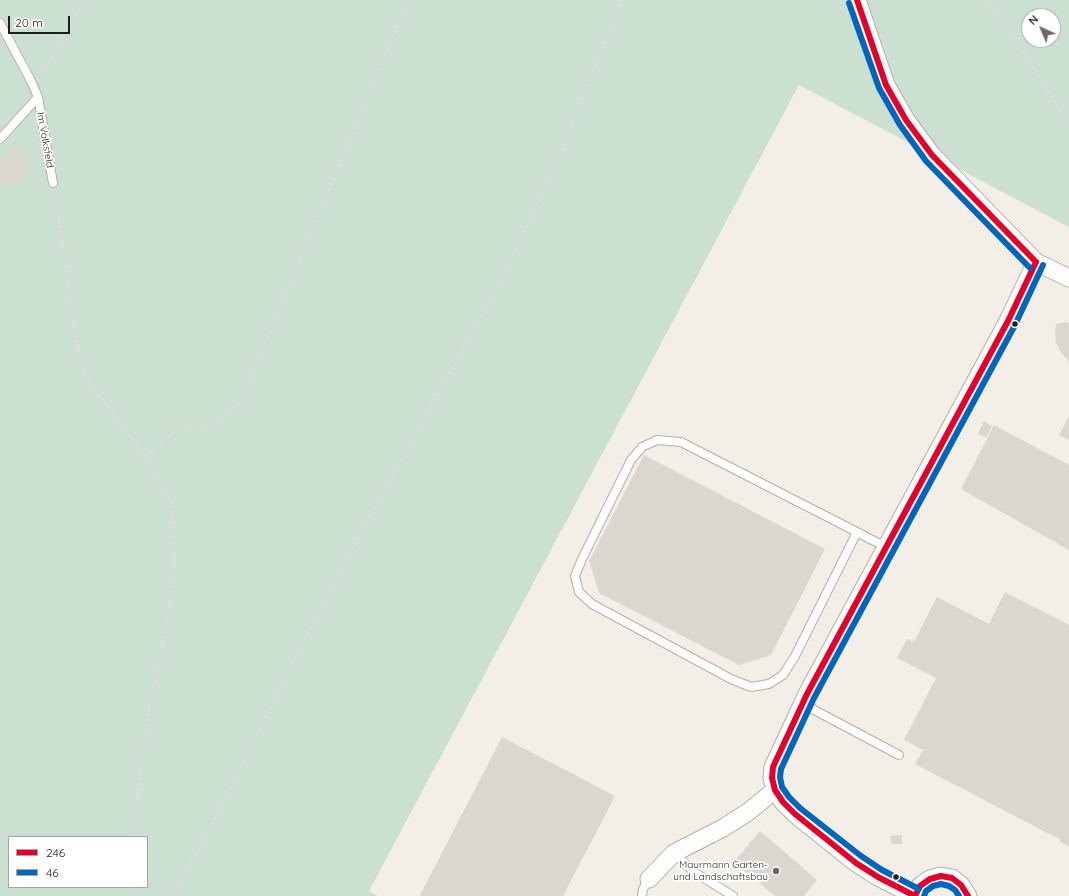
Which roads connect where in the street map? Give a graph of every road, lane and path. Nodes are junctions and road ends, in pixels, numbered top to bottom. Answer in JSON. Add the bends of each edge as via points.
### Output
{"nodes":[{"id":1,"x":84,"y":0,"type":"edge"},
{"id":2,"x":407,"y":0,"type":"edge"},
{"id":3,"x":622,"y":0,"type":"edge"},
{"id":4,"x":857,"y":0,"type":"edge"},
{"id":5,"x":988,"y":0,"type":"edge"},
{"id":6,"x":0,"y":23,"type":"edge"},
{"id":7,"x":31,"y":81,"type":"junction"},
{"id":8,"x":38,"y":98,"type":"junction"},
{"id":9,"x":1069,"y":122,"type":"edge"},
{"id":10,"x":0,"y":140,"type":"edge"},
{"id":11,"x":53,"y":183,"type":"joint"},
{"id":12,"x":1036,"y":262,"type":"junction"},
{"id":13,"x":1069,"y":278,"type":"edge"},
{"id":14,"x":145,"y":457,"type":"junction"},
{"id":15,"x":857,"y":532,"type":"junction"},
{"id":16,"x":887,"y":546,"type":"junction"},
{"id":17,"x":803,"y":704,"type":"junction"},
{"id":18,"x":900,"y":756,"type":"dead end"},
{"id":19,"x":775,"y":790,"type":"junction"},
{"id":20,"x":136,"y":836,"type":"edge"},
{"id":21,"x":674,"y":853,"type":"junction"},
{"id":22,"x":649,"y":879,"type":"joint"},
{"id":23,"x":174,"y":896,"type":"edge"},
{"id":24,"x":642,"y":896,"type":"edge"},
{"id":25,"x":733,"y":896,"type":"edge"},
{"id":26,"x":915,"y":896,"type":"edge"},
{"id":27,"x":968,"y":896,"type":"edge"}],
"edges":[{"from":1,"to":7,"type":"path","via":[[54,56]]},
{"from":2,"to":14,"type":"path","via":[[240,403],[214,425],[176,429]]},
{"from":3,"to":23,"type":"path","via":[[571,127],[502,280],[350,554]]},
{"from":4,"to":12,"type":"street","via":[[886,86],[906,120],[932,154]]},
{"from":5,"to":9,"type":"path"},
{"from":6,"to":7,"type":"lane","name":"Im Volksfeld"},
{"from":7,"to":8,"type":"lane","name":"Im Volksfeld"},
{"from":8,"to":10,"type":"lane","name":"Im Volksfeld"},
{"from":8,"to":11,"type":"lane","name":"Im Volksfeld"},
{"from":11,"to":14,"type":"path","via":[[76,344],[86,378]]},
{"from":12,"to":13,"type":"street"},
{"from":12,"to":16,"type":"street","via":[[1008,321]]},
{"from":14,"to":20,"type":"path","via":[[172,502],[175,566],[162,653],[150,704],[134,822]]},
{"from":15,"to":15,"type":"lane","via":[[681,442],[657,440],[642,447],[631,460],[575,576],[579,592],[592,604],[731,679],[751,687],[769,684],[783,675]]},
{"from":15,"to":16,"type":"lane"},
{"from":16,"to":17,"type":"street"},
{"from":17,"to":18,"type":"lane"},
{"from":17,"to":19,"type":"street","via":[[773,768]]},
{"from":19,"to":21,"type":"street","via":[[723,828]]},
{"from":19,"to":26,"type":"street","via":[[795,814],[856,863]]},
{"from":21,"to":22,"type":"street"},
{"from":21,"to":25,"type":"lane","via":[[694,872]]},
{"from":22,"to":24,"type":"lane"},
{"from":26,"to":27,"type":"street","via":[[920,886],[930,879],[941,876],[952,878],[962,885]]}]}
